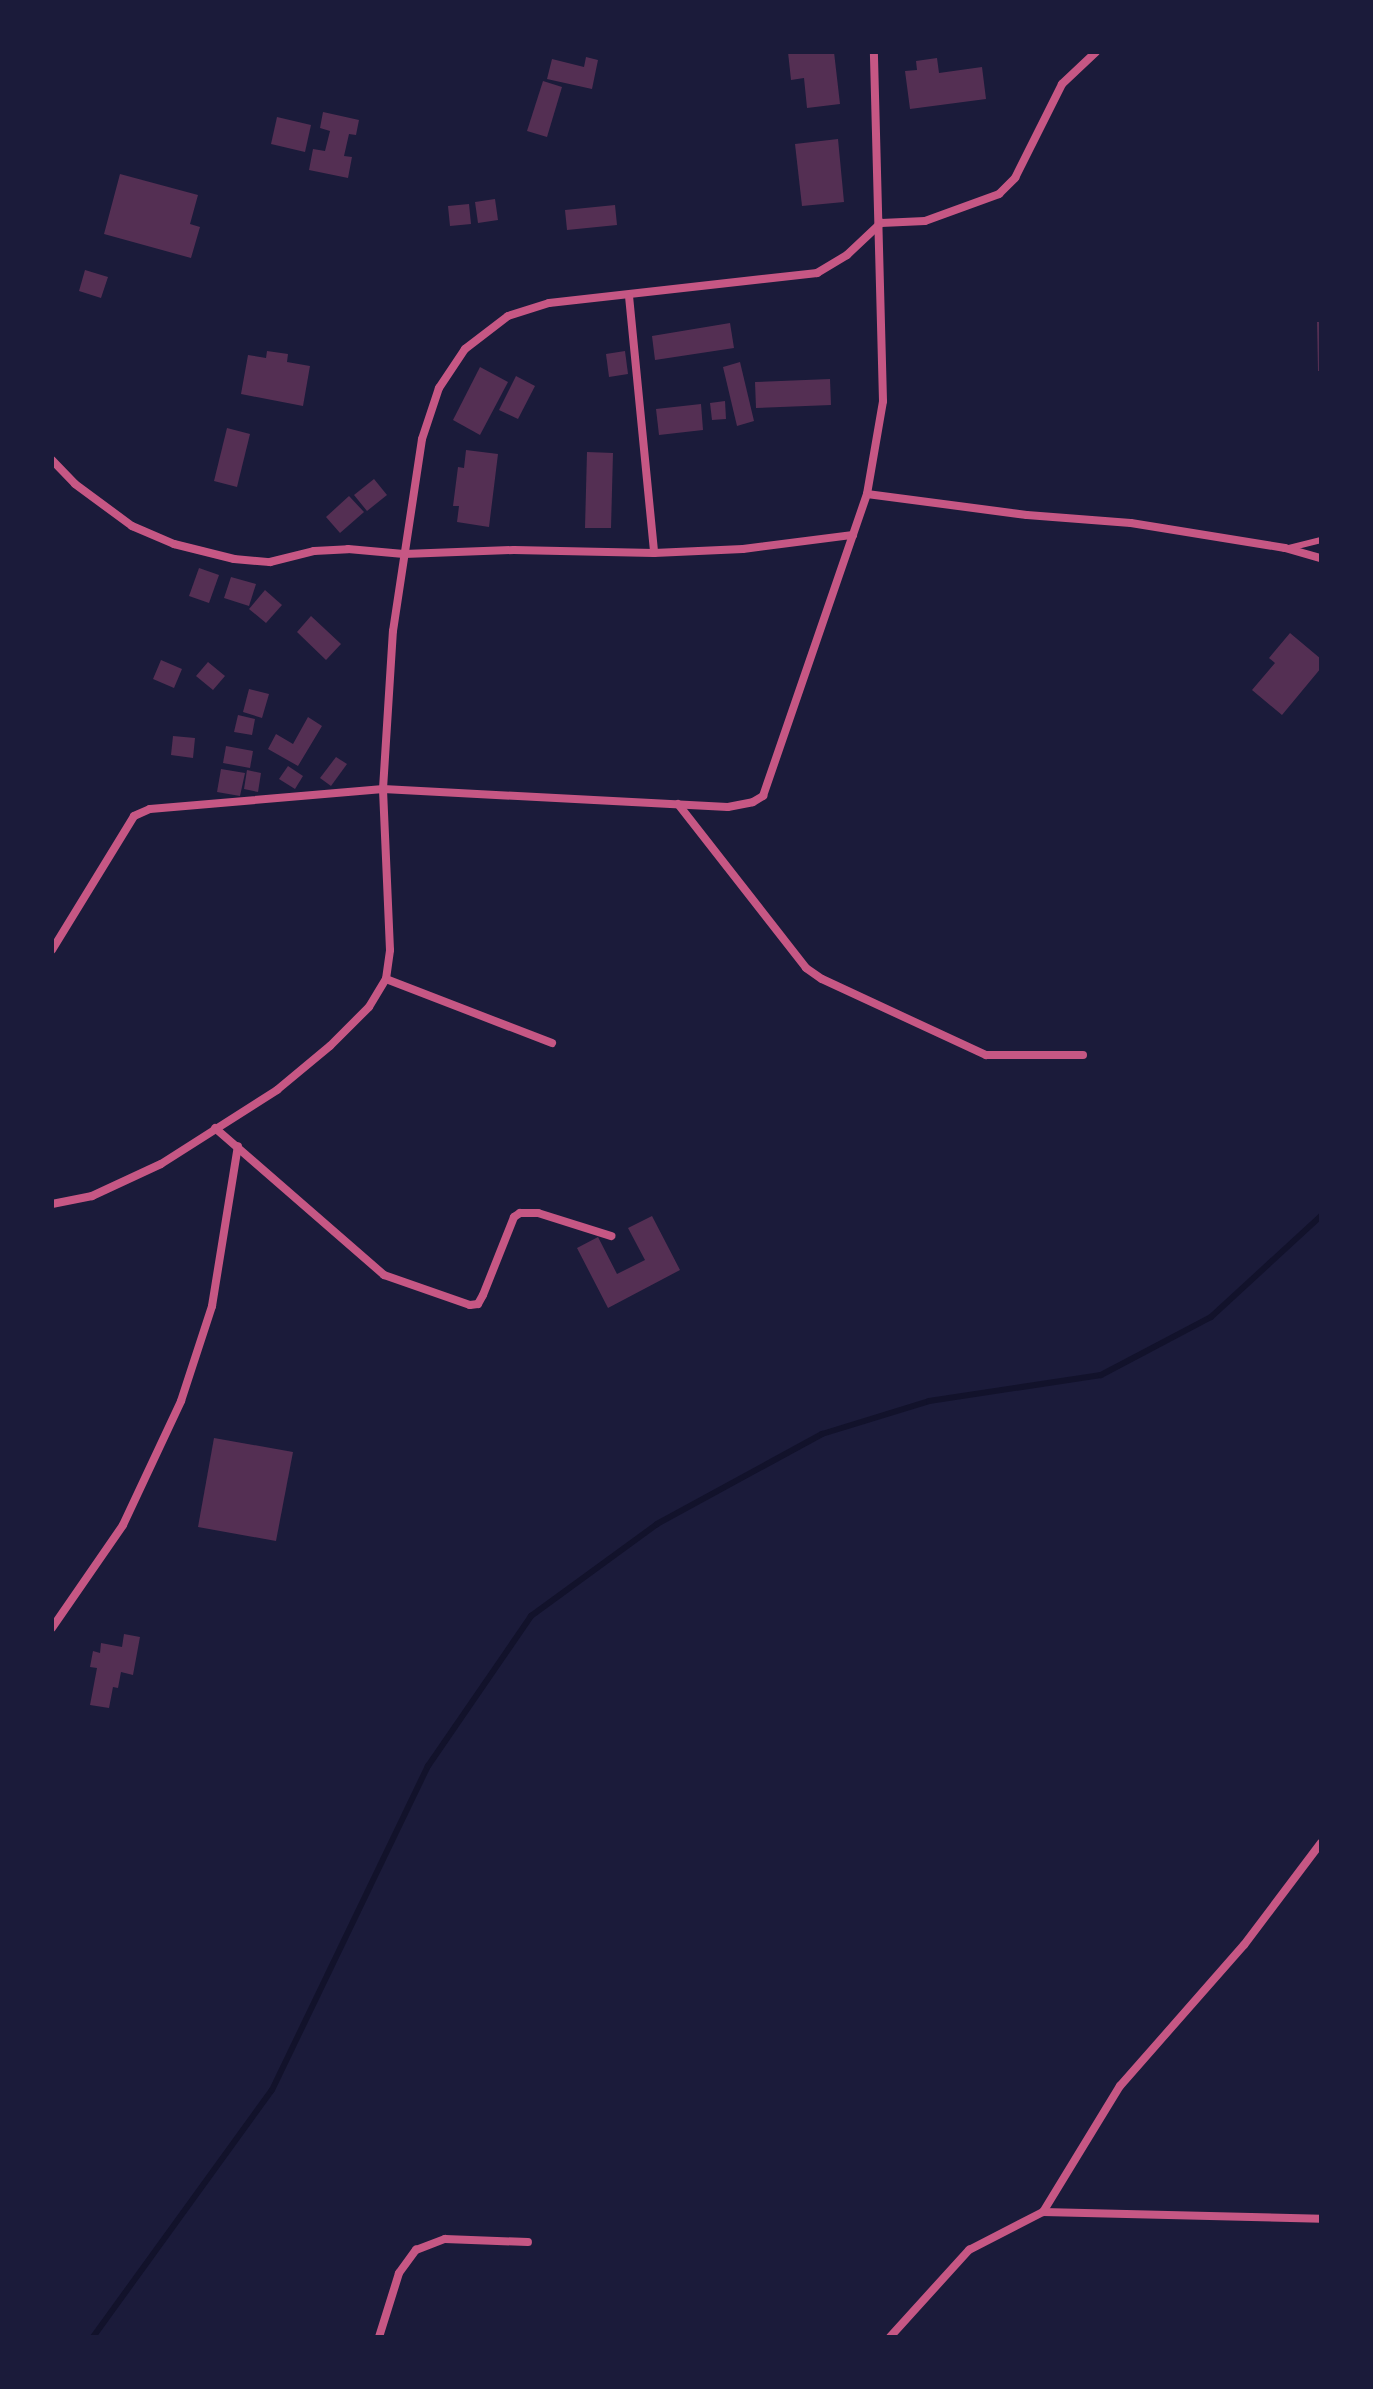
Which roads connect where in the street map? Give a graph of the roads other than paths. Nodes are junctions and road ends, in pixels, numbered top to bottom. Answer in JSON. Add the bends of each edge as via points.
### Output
{"nodes":[{"id":1,"x":874,"y":52,"type":"edge"},
{"id":2,"x":1096,"y":52,"type":"edge"},
{"id":3,"x":881,"y":223,"type":"junction"},
{"id":4,"x":629,"y":296,"type":"junction"},
{"id":5,"x":52,"y":460,"type":"edge"},
{"id":6,"x":867,"y":494,"type":"junction"},
{"id":7,"x":853,"y":535,"type":"junction"},
{"id":8,"x":1321,"y":540,"type":"edge"},
{"id":9,"x":1285,"y":548,"type":"junction"},
{"id":10,"x":654,"y":553,"type":"junction"},
{"id":11,"x":404,"y":554,"type":"junction"},
{"id":12,"x":1321,"y":558,"type":"edge"},
{"id":13,"x":383,"y":789,"type":"junction"},
{"id":14,"x":678,"y":804,"type":"junction"},
{"id":15,"x":52,"y":950,"type":"edge"},
{"id":16,"x":386,"y":979,"type":"junction"},
{"id":17,"x":552,"y":1043,"type":"dead end"},
{"id":18,"x":1083,"y":1055,"type":"dead end"},
{"id":19,"x":215,"y":1128,"type":"junction"},
{"id":20,"x":238,"y":1146,"type":"junction"},
{"id":21,"x":52,"y":1204,"type":"edge"},
{"id":22,"x":611,"y":1236,"type":"dead end"},
{"id":23,"x":52,"y":1628,"type":"edge"},
{"id":24,"x":1321,"y":1843,"type":"edge"},
{"id":25,"x":1043,"y":2212,"type":"junction"},
{"id":26,"x":1321,"y":2219,"type":"edge"},
{"id":27,"x":528,"y":2242,"type":"dead end"},
{"id":28,"x":379,"y":2337,"type":"edge"},
{"id":29,"x":890,"y":2337,"type":"edge"}],
"edges":[{"from":1,"to":3,"type":"street"},
{"from":2,"to":3,"type":"street","via":[[1062,84],[1015,178],[999,194],[925,221]]},
{"from":3,"to":4,"type":"street","via":[[847,255],[817,273]]},
{"from":3,"to":6,"type":"street","via":[[883,401]]},
{"from":4,"to":10,"type":"street"},
{"from":4,"to":11,"type":"street","via":[[549,303],[508,316],[465,349],[439,388],[422,439]]},
{"from":5,"to":11,"type":"street","via":[[132,526],[189,548],[270,562],[314,551]]},
{"from":6,"to":7,"type":"street"},
{"from":6,"to":9,"type":"street","via":[[1131,523]]},
{"from":7,"to":10,"type":"street","via":[[743,549]]},
{"from":7,"to":14,"type":"street","via":[[763,796],[743,805]]},
{"from":8,"to":9,"type":"lane"},
{"from":9,"to":12,"type":"street"},
{"from":10,"to":11,"type":"street"},
{"from":11,"to":13,"type":"street","via":[[390,661]]},
{"from":13,"to":14,"type":"street"},
{"from":13,"to":15,"type":"street","via":[[142,811]]},
{"from":13,"to":16,"type":"street","via":[[390,950]]},
{"from":14,"to":18,"type":"street","via":[[806,968],[822,979],[986,1055]]},
{"from":16,"to":17,"type":"street"},
{"from":16,"to":19,"type":"street","via":[[369,1007],[330,1046],[277,1090]]},
{"from":19,"to":20,"type":"street"},
{"from":19,"to":21,"type":"street","via":[[161,1164],[92,1196]]},
{"from":20,"to":22,"type":"street","via":[[384,1275],[470,1305],[478,1304],[483,1295],[520,1213],[538,1213]]},
{"from":20,"to":23,"type":"street","via":[[212,1306],[181,1401],[123,1525]]},
{"from":24,"to":25,"type":"street","via":[[1244,1945],[1120,2086]]},
{"from":25,"to":26,"type":"street"},
{"from":25,"to":29,"type":"street","via":[[969,2250]]},
{"from":27,"to":28,"type":"street","via":[[445,2239],[416,2250],[399,2273]]}]}
